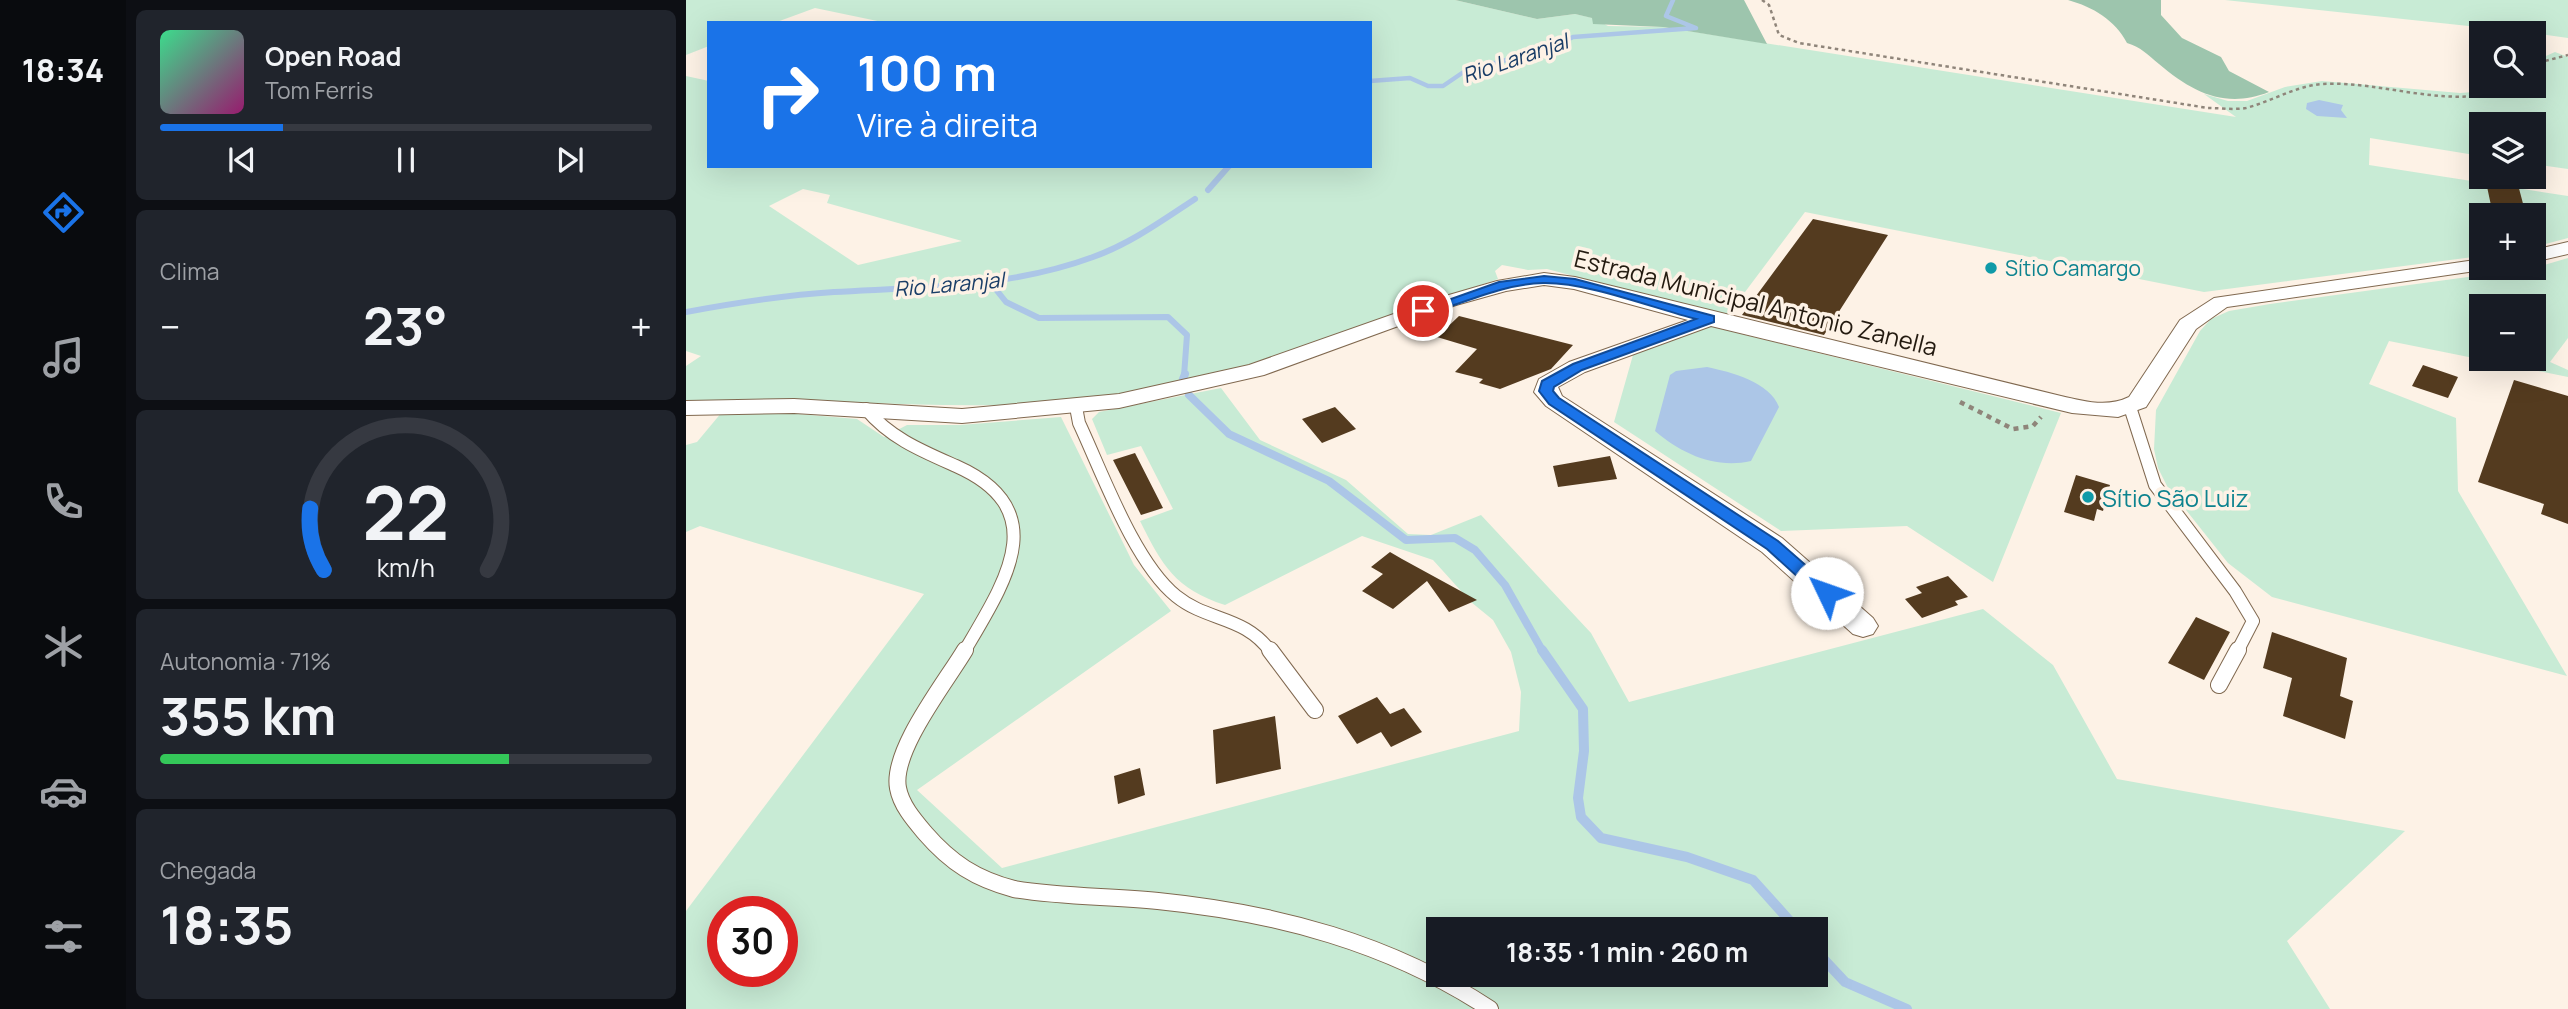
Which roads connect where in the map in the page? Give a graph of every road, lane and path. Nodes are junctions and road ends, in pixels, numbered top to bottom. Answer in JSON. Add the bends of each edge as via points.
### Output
{"nodes":[{"id":1,"x":1762,"y":0,"type":"edge"},
{"id":2,"x":2568,"y":55,"type":"edge"},
{"id":3,"x":2546,"y":61,"type":"edge"},
{"id":4,"x":2469,"y":96,"type":"edge"},
{"id":5,"x":2568,"y":248,"type":"edge"},
{"id":6,"x":2546,"y":253,"type":"edge"},
{"id":7,"x":2469,"y":267,"type":"edge"},
{"id":8,"x":1710,"y":319,"type":"junction"},
{"id":9,"x":1076,"y":407,"type":"junction"},
{"id":10,"x":2130,"y":407,"type":"junction"},
{"id":11,"x":686,"y":408,"type":"edge"},
{"id":12,"x":866,"y":409,"type":"junction"},
{"id":13,"x":1863,"y":626,"type":"dead end"},
{"id":14,"x":2219,"y":685,"type":"dead end"},
{"id":15,"x":1315,"y":710,"type":"dead end"},
{"id":16,"x":1490,"y":1009,"type":"edge"}],
"edges":[{"from":1,"to":4,"type":"path","via":[[1769,5],[1779,35],[1798,43],[2208,108],[2245,108],[2292,89],[2325,84]]},
{"from":2,"to":3,"type":"path"},
{"from":5,"to":6,"type":"street"},
{"from":7,"to":10,"type":"street","via":[[2221,302],[2188,325],[2147,392]]},
{"from":8,"to":9,"type":"street","name":"Estrada Municipal Antonio Zanella","via":[[1575,283],[1523,281],[1449,301],[1256,370],[1172,391]]},
{"from":8,"to":10,"type":"street","name":"Estrada Municipal Antonio Zanella","via":[[2075,407]]},
{"from":8,"to":13,"type":"street","via":[[1577,367],[1547,384],[1546,391],[1554,401],[1772,545]]},
{"from":9,"to":12,"type":"street","name":"Estrada Municipal Antonio Zanella","via":[[961,416]]},
{"from":9,"to":15,"type":"lane","via":[[1079,423],[1147,562],[1174,595],[1259,635]]},
{"from":10,"to":14,"type":"lane","via":[[2155,485],[2253,621]]},
{"from":11,"to":12,"type":"street","name":"Estrada Municipal Antonio Zanella"},
{"from":12,"to":16,"type":"lane","via":[[891,433],[986,481],[1009,504],[1016,530],[1000,583],[905,748],[896,773],[901,802],[931,839],[965,871],[1020,891],[1161,901],[1262,918],[1375,948],[1434,973]]}]}
